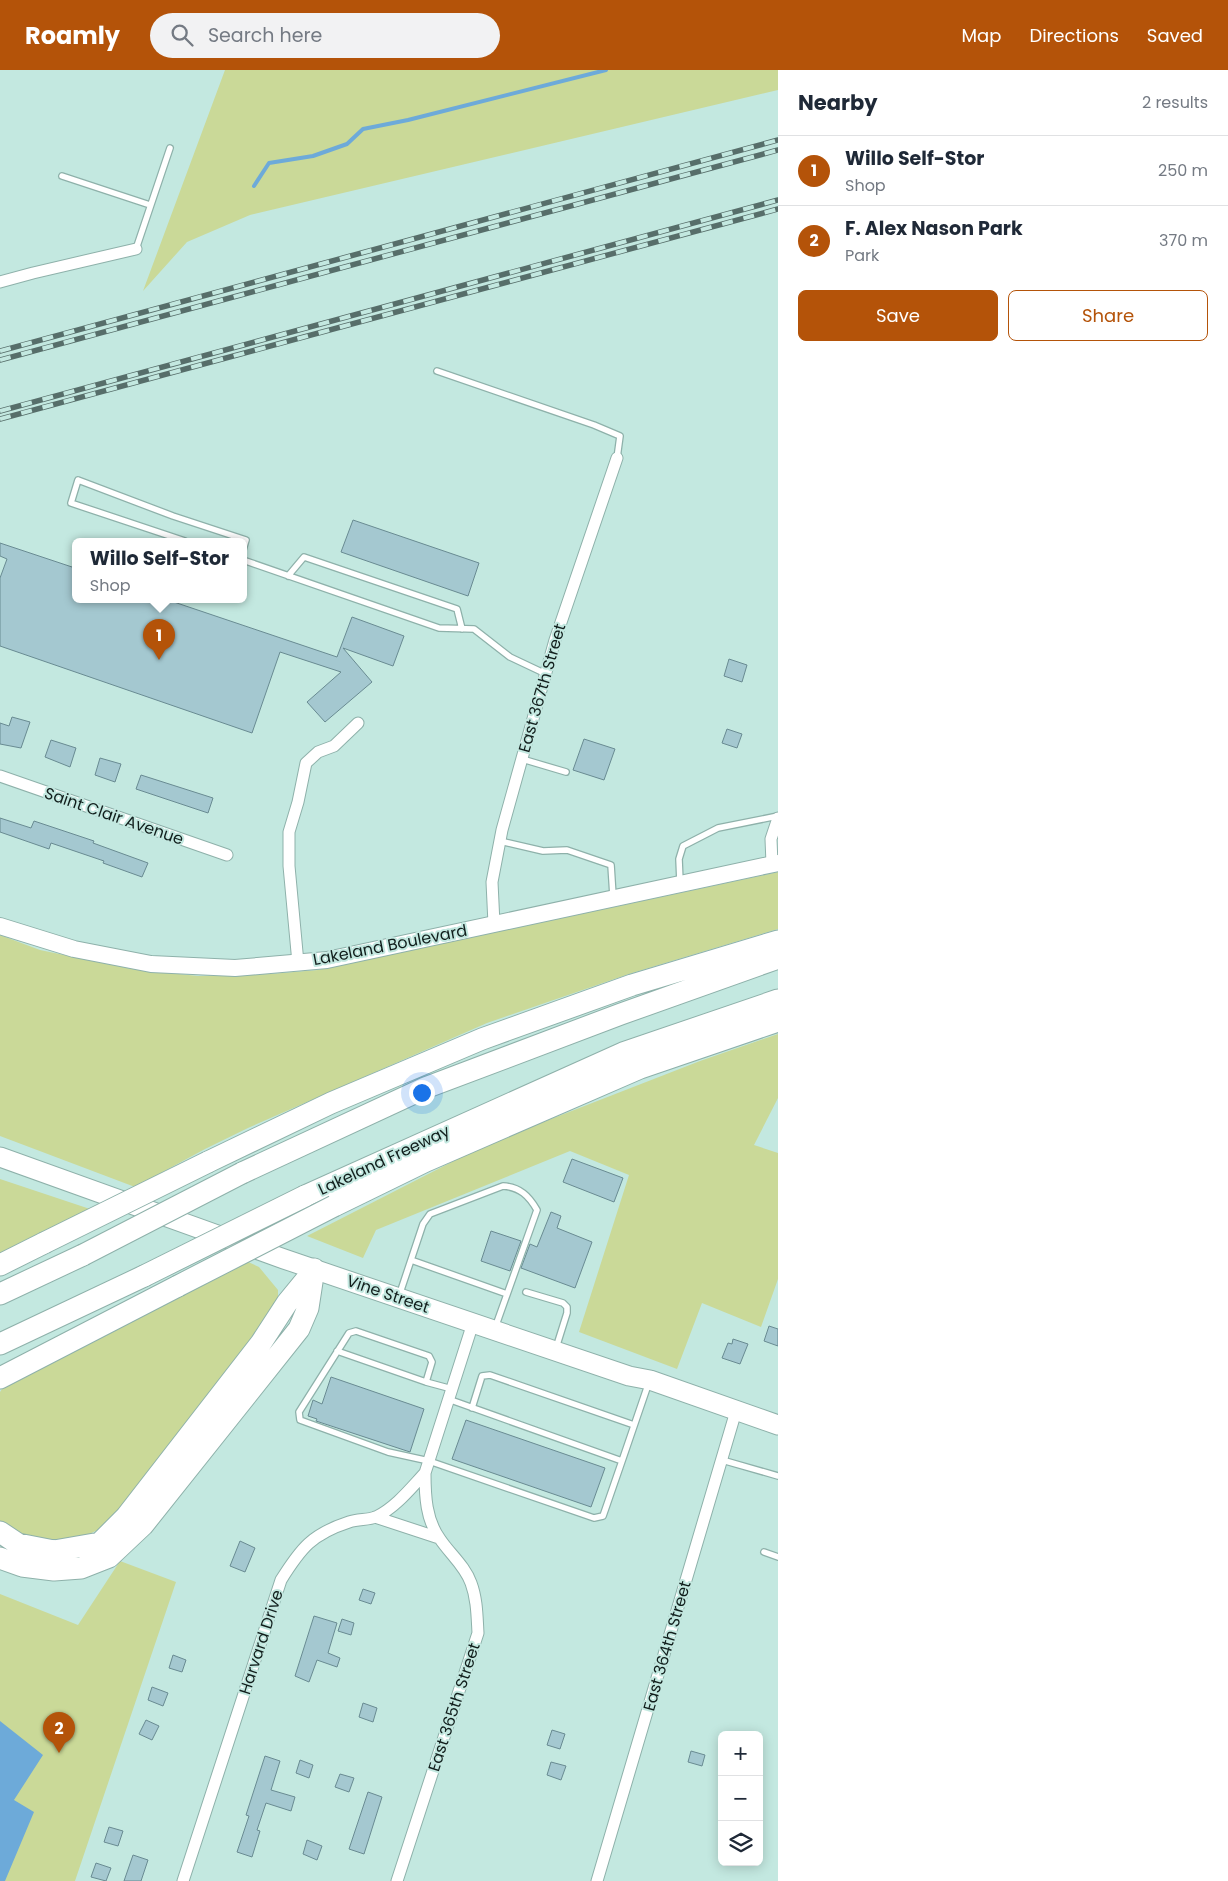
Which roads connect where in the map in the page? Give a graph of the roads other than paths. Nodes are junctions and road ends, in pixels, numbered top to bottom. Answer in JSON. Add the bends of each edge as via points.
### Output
{"nodes":[{"id":1,"x":170,"y":148,"type":"dead end"},
{"id":2,"x":62,"y":176,"type":"dead end"},
{"id":3,"x":150,"y":205,"type":"junction"},
{"id":4,"x":136,"y":249,"type":"joint"},
{"id":5,"x":0,"y":282,"type":"edge"},
{"id":6,"x":437,"y":371,"type":"dead end"},
{"id":7,"x":617,"y":458,"type":"joint"},
{"id":8,"x":176,"y":538,"type":"edge"},
{"id":9,"x":240,"y":538,"type":"edge"},
{"id":10,"x":247,"y":561,"type":"edge"},
{"id":11,"x":288,"y":576,"type":"junction"},
{"id":12,"x":462,"y":629,"type":"junction"},
{"id":13,"x":546,"y":674,"type":"junction"},
{"id":14,"x":358,"y":723,"type":"dead end"},
{"id":15,"x":522,"y":758,"type":"junction"},
{"id":16,"x":566,"y":772,"type":"dead end"},
{"id":17,"x":0,"y":776,"type":"edge"},
{"id":18,"x":778,"y":817,"type":"edge"},
{"id":19,"x":500,"y":841,"type":"junction"},
{"id":20,"x":227,"y":855,"type":"dead end"},
{"id":21,"x":775,"y":863,"type":"edge"},
{"id":22,"x":680,"y":884,"type":"junction"},
{"id":23,"x":613,"y":898,"type":"junction"},
{"id":24,"x":494,"y":924,"type":"junction"},
{"id":25,"x":0,"y":926,"type":"edge"},
{"id":26,"x":778,"y":941,"type":"edge"},
{"id":27,"x":778,"y":958,"type":"edge"},
{"id":28,"x":298,"y":963,"type":"junction"},
{"id":29,"x":778,"y":1000,"type":"edge"},
{"id":30,"x":778,"y":1021,"type":"edge"},
{"id":31,"x":0,"y":1157,"type":"edge"},
{"id":32,"x":411,"y":1260,"type":"junction"},
{"id":33,"x":0,"y":1265,"type":"edge"},
{"id":34,"x":314,"y":1269,"type":"junction"},
{"id":35,"x":526,"y":1292,"type":"dead end"},
{"id":36,"x":0,"y":1294,"type":"edge"},
{"id":37,"x":507,"y":1294,"type":"junction"},
{"id":38,"x":399,"y":1298,"type":"junction"},
{"id":39,"x":473,"y":1323,"type":"junction"},
{"id":40,"x":494,"y":1330,"type":"junction"},
{"id":41,"x":0,"y":1344,"type":"edge"},
{"id":42,"x":555,"y":1350,"type":"junction"},
{"id":43,"x":338,"y":1351,"type":"junction"},
{"id":44,"x":0,"y":1378,"type":"edge"},
{"id":45,"x":650,"y":1380,"type":"junction"},
{"id":46,"x":426,"y":1382,"type":"junction"},
{"id":47,"x":450,"y":1394,"type":"junction"},
{"id":48,"x":472,"y":1408,"type":"junction"},
{"id":49,"x":736,"y":1411,"type":"junction"},
{"id":50,"x":634,"y":1425,"type":"junction"},
{"id":51,"x":778,"y":1425,"type":"edge"},
{"id":52,"x":722,"y":1460,"type":"junction"},
{"id":53,"x":429,"y":1461,"type":"junction"},
{"id":54,"x":622,"y":1461,"type":"junction"},
{"id":55,"x":425,"y":1473,"type":"junction"},
{"id":56,"x":778,"y":1476,"type":"edge"},
{"id":57,"x":375,"y":1517,"type":"junction"},
{"id":58,"x":0,"y":1532,"type":"edge"},
{"id":59,"x":439,"y":1538,"type":"junction"},
{"id":60,"x":764,"y":1552,"type":"dead end"},
{"id":61,"x":778,"y":1557,"type":"edge"},
{"id":62,"x":0,"y":1558,"type":"edge"},
{"id":63,"x":183,"y":1881,"type":"edge"},
{"id":64,"x":397,"y":1881,"type":"edge"},
{"id":65,"x":598,"y":1881,"type":"edge"}],
"edges":[{"from":1,"to":3,"type":"lane"},
{"from":2,"to":3,"type":"lane"},
{"from":3,"to":4,"type":"lane"},
{"from":4,"to":5,"type":"street"},
{"from":6,"to":7,"type":"lane","via":[[620,436]]},
{"from":7,"to":13,"type":"street","name":"East 367th Street"},
{"from":8,"to":9,"type":"lane","via":[[71,504],[78,480]]},
{"from":10,"to":11,"type":"lane"},
{"from":11,"to":12,"type":"lane","via":[[439,628]]},
{"from":11,"to":12,"type":"lane","via":[[304,557],[457,609]]},
{"from":12,"to":13,"type":"lane","via":[[474,629],[510,657]]},
{"from":13,"to":15,"type":"street","name":"East 367th Street"},
{"from":14,"to":28,"type":"street","via":[[334,746],[318,752],[306,763],[288,832]]},
{"from":15,"to":16,"type":"lane"},
{"from":15,"to":19,"type":"street","name":"East 367th Street"},
{"from":17,"to":20,"type":"street","name":"Saint Clair Avenue"},
{"from":18,"to":21,"type":"street","via":[[771,839]]},
{"from":18,"to":22,"type":"lane","via":[[718,828],[683,846],[679,859]]},
{"from":19,"to":23,"type":"lane","via":[[543,851],[567,850],[611,865]]},
{"from":19,"to":24,"type":"street","name":"East 367th Street","via":[[492,882]]},
{"from":21,"to":22,"type":"street","name":"Lakeland Boulevard"},
{"from":22,"to":23,"type":"street","name":"Lakeland Boulevard"},
{"from":23,"to":24,"type":"street","name":"Lakeland Boulevard"},
{"from":24,"to":28,"type":"street","name":"Lakeland Boulevard","via":[[327,960]]},
{"from":25,"to":28,"type":"street","name":"Lakeland Boulevard","via":[[74,949],[151,964],[235,968]]},
{"from":26,"to":33,"type":"highway","bridge":true,"via":[[632,985],[482,1038],[331,1103]]},
{"from":27,"to":36,"type":"highway","bridge":true,"via":[[425,1088],[242,1173]]},
{"from":29,"to":41,"type":"highway","name":"Lakeland Freeway","bridge":true,"via":[[623,1053],[305,1196]]},
{"from":30,"to":44,"type":"highway","bridge":true,"via":[[640,1068],[426,1161]]},
{"from":31,"to":34,"type":"main road","name":"Vine Street"},
{"from":32,"to":37,"type":"lane"},
{"from":32,"to":37,"type":"lane","via":[[423,1224],[430,1214],[503,1186],[512,1186],[527,1196],[537,1210]]},
{"from":32,"to":38,"type":"lane"},
{"from":34,"to":38,"type":"main road","name":"Vine Street"},
{"from":34,"to":58,"type":"highway","via":[[126,1516],[100,1542],[54,1552],[18,1544]]},
{"from":34,"to":62,"type":"highway","via":[[308,1308],[299,1329],[143,1525],[109,1557],[81,1568],[54,1570],[22,1566]]},
{"from":35,"to":42,"type":"lane","via":[[567,1307]]},
{"from":37,"to":40,"type":"lane"},
{"from":38,"to":39,"type":"main road","name":"Vine Street"},
{"from":39,"to":40,"type":"main road","name":"Vine Street"},
{"from":39,"to":47,"type":"street","name":"East 365th Street"},
{"from":40,"to":42,"type":"main road","name":"Vine Street"},
{"from":42,"to":45,"type":"main road","name":"Vine Street","via":[[629,1376]]},
{"from":43,"to":46,"type":"lane"},
{"from":43,"to":46,"type":"lane","via":[[349,1333],[356,1331],[429,1356],[432,1362]]},
{"from":43,"to":53,"type":"lane","via":[[299,1412],[300,1420],[388,1452]]},
{"from":45,"to":49,"type":"main road","name":"Vine Street"},
{"from":45,"to":50,"type":"lane"},
{"from":46,"to":47,"type":"lane"},
{"from":47,"to":48,"type":"lane"},
{"from":47,"to":53,"type":"street","name":"East 365th Street"},
{"from":48,"to":50,"type":"lane","via":[[482,1376],[490,1375]]},
{"from":48,"to":54,"type":"lane"},
{"from":49,"to":51,"type":"main road","name":"Vine Street"},
{"from":49,"to":52,"type":"street","name":"East 364th Street"},
{"from":50,"to":54,"type":"lane"},
{"from":52,"to":56,"type":"lane"},
{"from":52,"to":65,"type":"street","name":"East 364th Street"},
{"from":53,"to":54,"type":"lane","via":[[594,1518],[603,1516]]},
{"from":53,"to":55,"type":"street","name":"East 365th Street"},
{"from":55,"to":57,"type":"street","name":"Harvard Drive","via":[[396,1504]]},
{"from":55,"to":59,"type":"street","name":"East 365th Street","via":[[429,1519]]},
{"from":57,"to":59,"type":"street"},
{"from":57,"to":63,"type":"street","name":"Harvard Drive","via":[[332,1528],[311,1540],[295,1556],[281,1580]]},
{"from":59,"to":64,"type":"street","name":"East 365th Street","via":[[471,1582],[478,1633]]},
{"from":60,"to":61,"type":"lane"}]}
